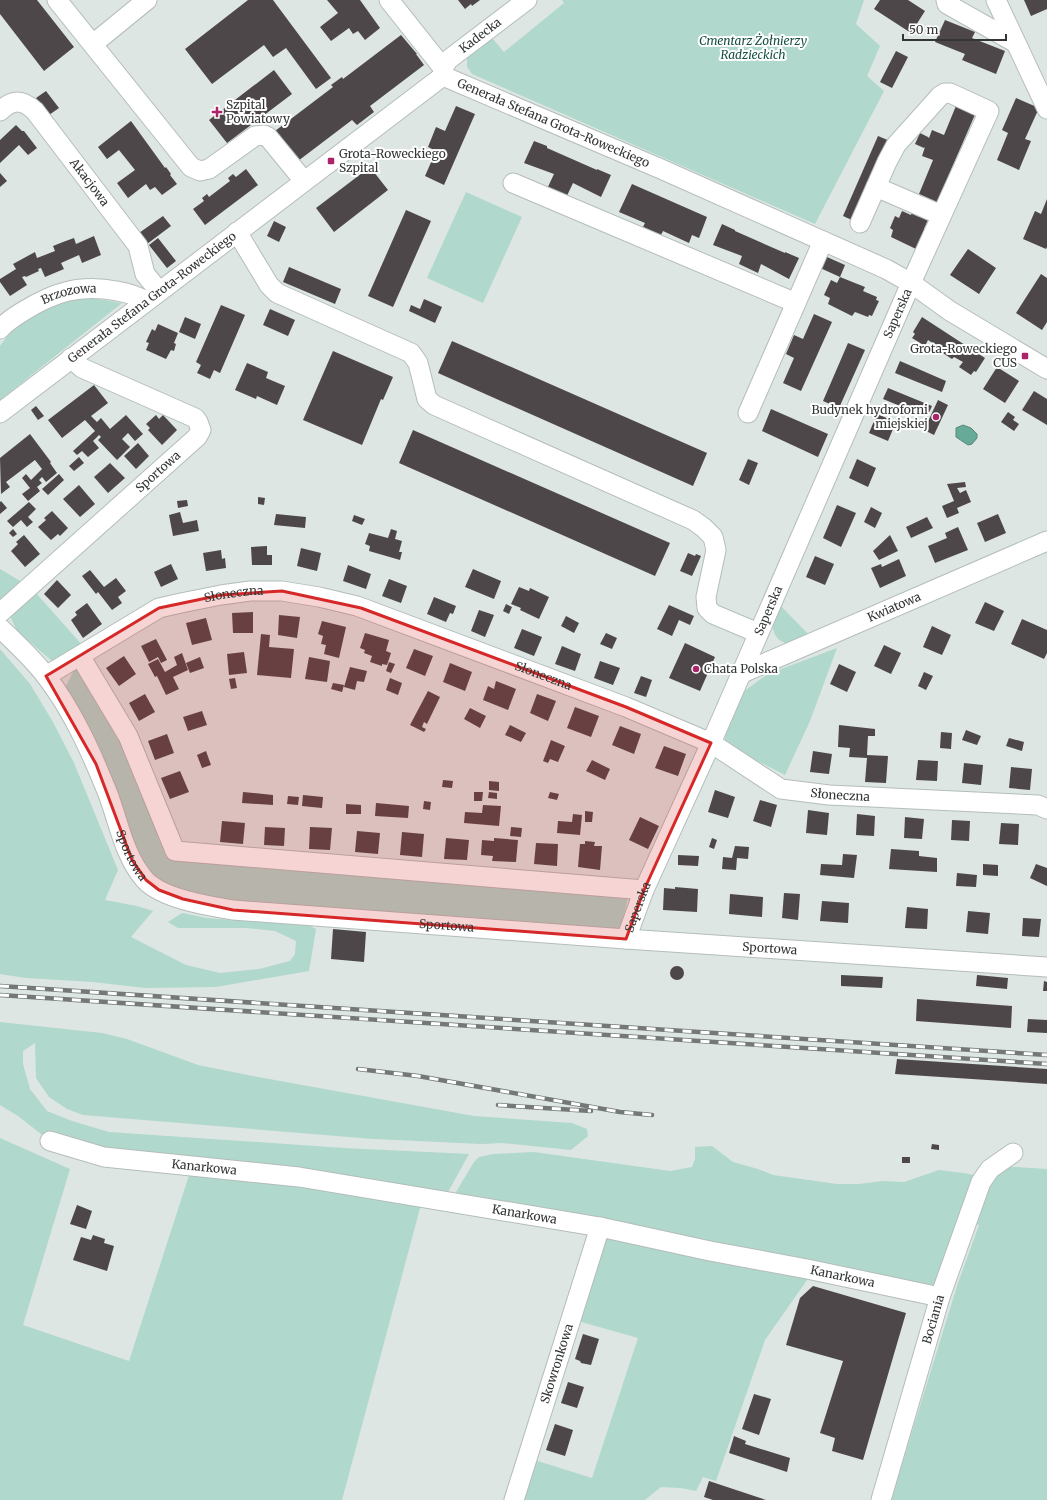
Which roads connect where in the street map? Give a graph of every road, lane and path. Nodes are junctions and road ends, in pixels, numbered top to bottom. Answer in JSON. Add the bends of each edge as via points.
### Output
{"nodes":[{"id":1,"x":57,"y":0,"type":"edge"},
{"id":2,"x":147,"y":0,"type":"edge"},
{"id":3,"x":389,"y":0,"type":"edge"},
{"id":4,"x":526,"y":0,"type":"edge"},
{"id":5,"x":946,"y":0,"type":"edge"},
{"id":6,"x":996,"y":0,"type":"edge"},
{"id":7,"x":1016,"y":43,"type":"junction"},
{"id":8,"x":92,"y":44,"type":"junction"},
{"id":9,"x":443,"y":72,"type":"junction"},
{"id":10,"x":1047,"y":109,"type":"edge"},
{"id":11,"x":0,"y":112,"type":"edge"},
{"id":12,"x":304,"y":181,"type":"junction"},
{"id":13,"x":513,"y":183,"type":"dead end"},
{"id":14,"x":876,"y":187,"type":"junction"},
{"id":15,"x":941,"y":215,"type":"junction"},
{"id":16,"x":860,"y":223,"type":"dead end"},
{"id":17,"x":237,"y":232,"type":"junction"},
{"id":18,"x":823,"y":241,"type":"junction"},
{"id":19,"x":911,"y":283,"type":"junction"},
{"id":20,"x":152,"y":296,"type":"junction"},
{"id":21,"x":796,"y":303,"type":"junction"},
{"id":22,"x":0,"y":329,"type":"edge"},
{"id":23,"x":71,"y":358,"type":"junction"},
{"id":24,"x":1044,"y":361,"type":"edge"},
{"id":25,"x":0,"y":413,"type":"edge"},
{"id":26,"x":748,"y":413,"type":"dead end"},
{"id":27,"x":1047,"y":541,"type":"edge"},
{"id":28,"x":0,"y":613,"type":"edge"},
{"id":29,"x":0,"y":628,"type":"edge"},
{"id":30,"x":758,"y":633,"type":"junction"},
{"id":31,"x":80,"y":656,"type":"junction"},
{"id":32,"x":740,"y":674,"type":"junction"},
{"id":33,"x":46,"y":676,"type":"junction"},
{"id":34,"x":711,"y":743,"type":"junction"},
{"id":35,"x":1047,"y":809,"type":"edge"},
{"id":36,"x":644,"y":890,"type":"junction"},
{"id":37,"x":626,"y":939,"type":"junction"},
{"id":38,"x":1047,"y":967,"type":"edge"},
{"id":39,"x":50,"y":1141,"type":"dead end"},
{"id":40,"x":1012,"y":1153,"type":"dead end"},
{"id":41,"x":600,"y":1227,"type":"junction"},
{"id":42,"x":940,"y":1297,"type":"junction"},
{"id":43,"x":514,"y":1500,"type":"edge"},
{"id":44,"x":881,"y":1500,"type":"edge"}],
"edges":[{"from":1,"to":8,"type":"street"},
{"from":2,"to":8,"type":"street"},
{"from":3,"to":9,"type":"street","name":"Generała Stefana Grota-Roweckiego"},
{"from":4,"to":9,"type":"street","name":"Kadecka","via":[[448,60]]},
{"from":5,"to":7,"type":"street","via":[[947,4]]},
{"from":6,"to":7,"type":"street"},
{"from":7,"to":10,"type":"street"},
{"from":8,"to":12,"type":"street","via":[[195,170],[209,169],[255,136],[264,135],[272,140]]},
{"from":9,"to":12,"type":"street","name":"Generała Stefana Grota-Roweckiego"},
{"from":9,"to":18,"type":"street","name":"Generała Stefana Grota-Roweckiego"},
{"from":11,"to":20,"type":"street","name":"Akacjowa","via":[[10,104],[18,102],[23,102],[35,111],[138,246]]},
{"from":12,"to":17,"type":"street","name":"Generała Stefana Grota-Roweckiego"},
{"from":13,"to":21,"type":"street"},
{"from":14,"to":15,"type":"street"},
{"from":14,"to":15,"type":"street","via":[[896,145],[940,96],[950,93],[989,111]]},
{"from":14,"to":16,"type":"street"},
{"from":15,"to":19,"type":"street"},
{"from":17,"to":20,"type":"street","name":"Generała Stefana Grota-Roweckiego"},
{"from":17,"to":30,"type":"street","via":[[269,285],[277,292],[411,353],[418,363],[427,399],[434,405],[693,520],[704,528],[713,537],[716,550],[706,597],[707,608],[713,614]]},
{"from":18,"to":19,"type":"street","name":"Generała Stefana Grota-Roweckiego"},
{"from":18,"to":21,"type":"street"},
{"from":19,"to":24,"type":"street","name":"Generała Stefana Grota-Roweckiego","via":[[950,311]]},
{"from":19,"to":30,"type":"street","name":"Saperska"},
{"from":20,"to":22,"type":"street","name":"Brzozowa","via":[[103,289],[64,291],[38,302]]},
{"from":20,"to":23,"type":"street","name":"Generała Stefana Grota-Roweckiego"},
{"from":21,"to":26,"type":"street"},
{"from":23,"to":25,"type":"street","name":"Generała Stefana Grota-Roweckiego"},
{"from":23,"to":28,"type":"street","name":"Sportowa","via":[[82,368],[195,418],[201,430],[197,437]]},
{"from":27,"to":32,"type":"street","name":"Kwiatowa"},
{"from":29,"to":33,"type":"street","name":"Sportowa"},
{"from":30,"to":32,"type":"street","name":"Saperska"},
{"from":31,"to":33,"type":"street","name":"Słoneczna"},
{"from":31,"to":34,"type":"street","name":"Słoneczna","via":[[159,608],[221,594],[282,591],[361,608],[626,707]]},
{"from":31,"to":36,"type":"street","via":[[128,736],[175,851]]},
{"from":32,"to":34,"type":"street","name":"Saperska"},
{"from":33,"to":37,"type":"street","name":"Sportowa","via":[[73,719],[96,764],[132,860],[146,880],[160,890],[208,906],[233,910]]},
{"from":34,"to":35,"type":"street","name":"Słoneczna","via":[[782,789],[829,795],[1038,805]]},
{"from":34,"to":36,"type":"street","name":"Saperska"},
{"from":36,"to":37,"type":"street","name":"Saperska"},
{"from":37,"to":38,"type":"street","name":"Sportowa"},
{"from":39,"to":41,"type":"street","name":"Kanarkowa","via":[[104,1157],[299,1177]]},
{"from":40,"to":42,"type":"street","name":"Bociania","via":[[990,1169],[981,1182]]},
{"from":41,"to":42,"type":"street","name":"Kanarkowa"},
{"from":41,"to":43,"type":"street","name":"Skowronkowa"},
{"from":42,"to":44,"type":"street","name":"Bociania"}]}
